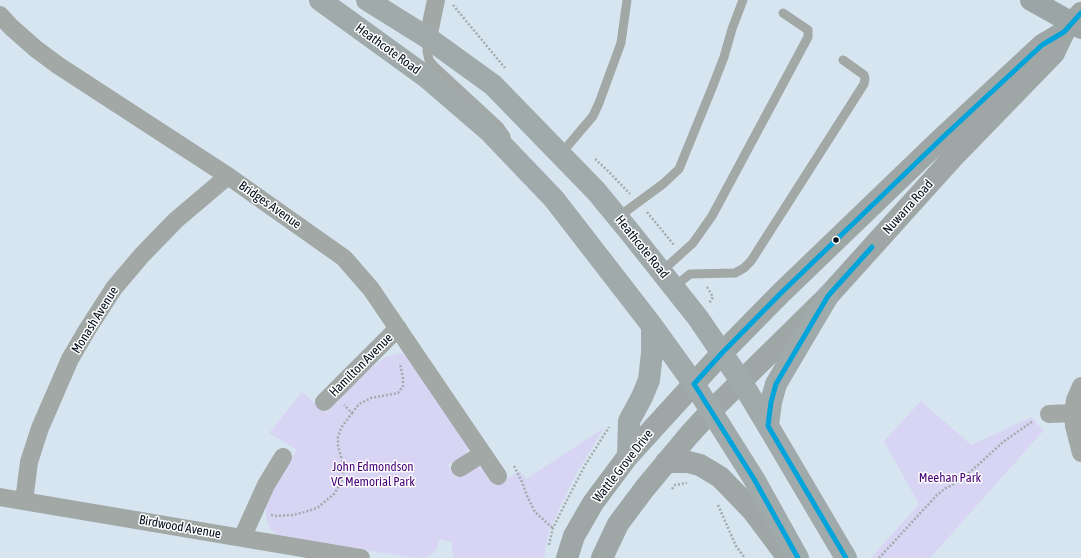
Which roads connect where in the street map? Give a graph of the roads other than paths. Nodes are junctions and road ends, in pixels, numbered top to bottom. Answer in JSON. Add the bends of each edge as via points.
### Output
{"nodes":[{"id":1,"x":320,"y":0,"type":"edge"},
{"id":2,"x":367,"y":0,"type":"edge"},
{"id":3,"x":627,"y":0,"type":"edge"},
{"id":4,"x":744,"y":0,"type":"edge"},
{"id":5,"x":1031,"y":0,"type":"edge"},
{"id":6,"x":430,"y":1,"type":"edge"},
{"id":7,"x":783,"y":13,"type":"dead end"},
{"id":8,"x":1081,"y":13,"type":"edge"},
{"id":9,"x":0,"y":15,"type":"edge"},
{"id":10,"x":1072,"y":30,"type":"edge"},
{"id":11,"x":428,"y":38,"type":"junction"},
{"id":12,"x":843,"y":60,"type":"dead end"},
{"id":13,"x":560,"y":155,"type":"junction"},
{"id":14,"x":228,"y":176,"type":"junction"},
{"id":15,"x":532,"y":176,"type":"junction"},
{"id":16,"x":618,"y":217,"type":"junction"},
{"id":17,"x":668,"y":279,"type":"junction"},
{"id":18,"x":828,"y":296,"type":"junction"},
{"id":19,"x":652,"y":327,"type":"junction"},
{"id":20,"x":403,"y":336,"type":"junction"},
{"id":21,"x":722,"y":353,"type":"junction"},
{"id":22,"x":741,"y":381,"type":"junction"},
{"id":23,"x":694,"y":384,"type":"junction"},
{"id":24,"x":1081,"y":386,"type":"edge"},
{"id":25,"x":328,"y":398,"type":"road end"},
{"id":26,"x":711,"y":411,"type":"junction"},
{"id":27,"x":1073,"y":413,"type":"junction"},
{"id":28,"x":1048,"y":414,"type":"road end"},
{"id":29,"x":768,"y":426,"type":"junction"},
{"id":30,"x":1081,"y":452,"type":"edge"},
{"id":31,"x":482,"y":454,"type":"junction"},
{"id":32,"x":628,"y":456,"type":"junction"},
{"id":33,"x":283,"y":457,"type":"dead end"},
{"id":34,"x":666,"y":462,"type":"junction"},
{"id":35,"x":460,"y":468,"type":"dead end"},
{"id":36,"x":498,"y":476,"type":"dead end"},
{"id":37,"x":0,"y":497,"type":"edge"},
{"id":38,"x":24,"y":501,"type":"junction"},
{"id":39,"x":242,"y":538,"type":"junction"},
{"id":40,"x":361,"y":558,"type":"edge"},
{"id":41,"x":567,"y":558,"type":"edge"},
{"id":42,"x":602,"y":558,"type":"edge"},
{"id":43,"x":788,"y":558,"type":"edge"},
{"id":44,"x":798,"y":558,"type":"edge"},
{"id":45,"x":846,"y":558,"type":"edge"}],
"edges":[{"from":1,"to":15,"type":"main road","name":"Heathcote Road","via":[[425,76],[489,131]]},
{"from":2,"to":11,"type":"main road","name":"Heathcote Road"},
{"from":3,"to":13,"type":"lane","via":[[621,43],[599,103],[593,116]]},
{"from":4,"to":16,"type":"lane","via":[[712,88],[678,169],[663,184]]},
{"from":5,"to":10,"type":"highway","bridge":true},
{"from":6,"to":11,"type":"street"},
{"from":7,"to":17,"type":"lane","via":[[808,30],[808,37],[712,216]]},
{"from":8,"to":10,"type":"main road","name":"Nuwarra Road"},
{"from":9,"to":14,"type":"street","name":"Bridges Avenue","via":[[36,49],[59,66]]},
{"from":10,"to":18,"type":"main road","name":"Nuwarra Road","via":[[1054,53],[956,154]]},
{"from":10,"to":21,"type":"main road","name":"Nuwarra Road","via":[[1042,45],[781,293]]},
{"from":11,"to":13,"type":"main road","name":"Heathcote Road","via":[[493,85]]},
{"from":11,"to":15,"type":"lane","via":[[426,50],[429,60],[499,126]]},
{"from":12,"to":17,"type":"lane","via":[[864,75],[864,84],[751,261],[735,272],[690,274]]},
{"from":13,"to":16,"type":"main road","name":"Heathcote Road"},
{"from":14,"to":20,"type":"street","name":"Bridges Avenue","via":[[344,258],[371,289]]},
{"from":14,"to":38,"type":"street","name":"Monash Avenue","via":[[176,220],[142,255],[114,288],[87,330],[70,359],[40,428],[29,462]]},
{"from":15,"to":19,"type":"main road","name":"Heathcote Road","via":[[554,199]]},
{"from":16,"to":17,"type":"main road","name":"Heathcote Road"},
{"from":17,"to":21,"type":"main road","name":"Heathcote Road"},
{"from":18,"to":22,"type":"main road","name":"Nuwarra Road"},
{"from":18,"to":29,"type":"main road","via":[[776,384]]},
{"from":19,"to":23,"type":"main road","name":"Heathcote Road"},
{"from":19,"to":32,"type":"main road","via":[[649,380],[629,421]]},
{"from":20,"to":25,"type":"street","name":"Hamilton Avenue"},
{"from":20,"to":31,"type":"street","name":"Bridges Avenue"},
{"from":21,"to":22,"type":"main road","name":"Heathcote Road"},
{"from":21,"to":23,"type":"main road","name":"Nuwarra Road"},
{"from":22,"to":26,"type":"main road","name":"Nuwarra Road"},
{"from":22,"to":29,"type":"main road","name":"Heathcote Road"},
{"from":23,"to":26,"type":"main road","name":"Heathcote Road"},
{"from":23,"to":32,"type":"main road","name":"Wattle Grove Drive"},
{"from":24,"to":27,"type":"street"},
{"from":26,"to":34,"type":"main road"},
{"from":26,"to":44,"type":"main road","name":"Heathcote Road","via":[[754,479]]},
{"from":27,"to":28,"type":"street"},
{"from":27,"to":30,"type":"street"},
{"from":29,"to":45,"type":"main road","name":"Heathcote Road"},
{"from":31,"to":35,"type":"street"},
{"from":31,"to":36,"type":"street","name":"Bridges Avenue"},
{"from":32,"to":41,"type":"main road","name":"Wattle Grove Drive","via":[[593,503],[574,536]]},
{"from":33,"to":39,"type":"street","via":[[266,484]]},
{"from":34,"to":42,"type":"main road","via":[[618,524]]},
{"from":34,"to":43,"type":"main road","via":[[688,462],[697,473],[720,477],[752,510]]},
{"from":37,"to":38,"type":"street","name":"Birdwood Avenue"},
{"from":38,"to":39,"type":"street","name":"Birdwood Avenue"},
{"from":39,"to":40,"type":"street","name":"Birdwood Avenue"}]}
